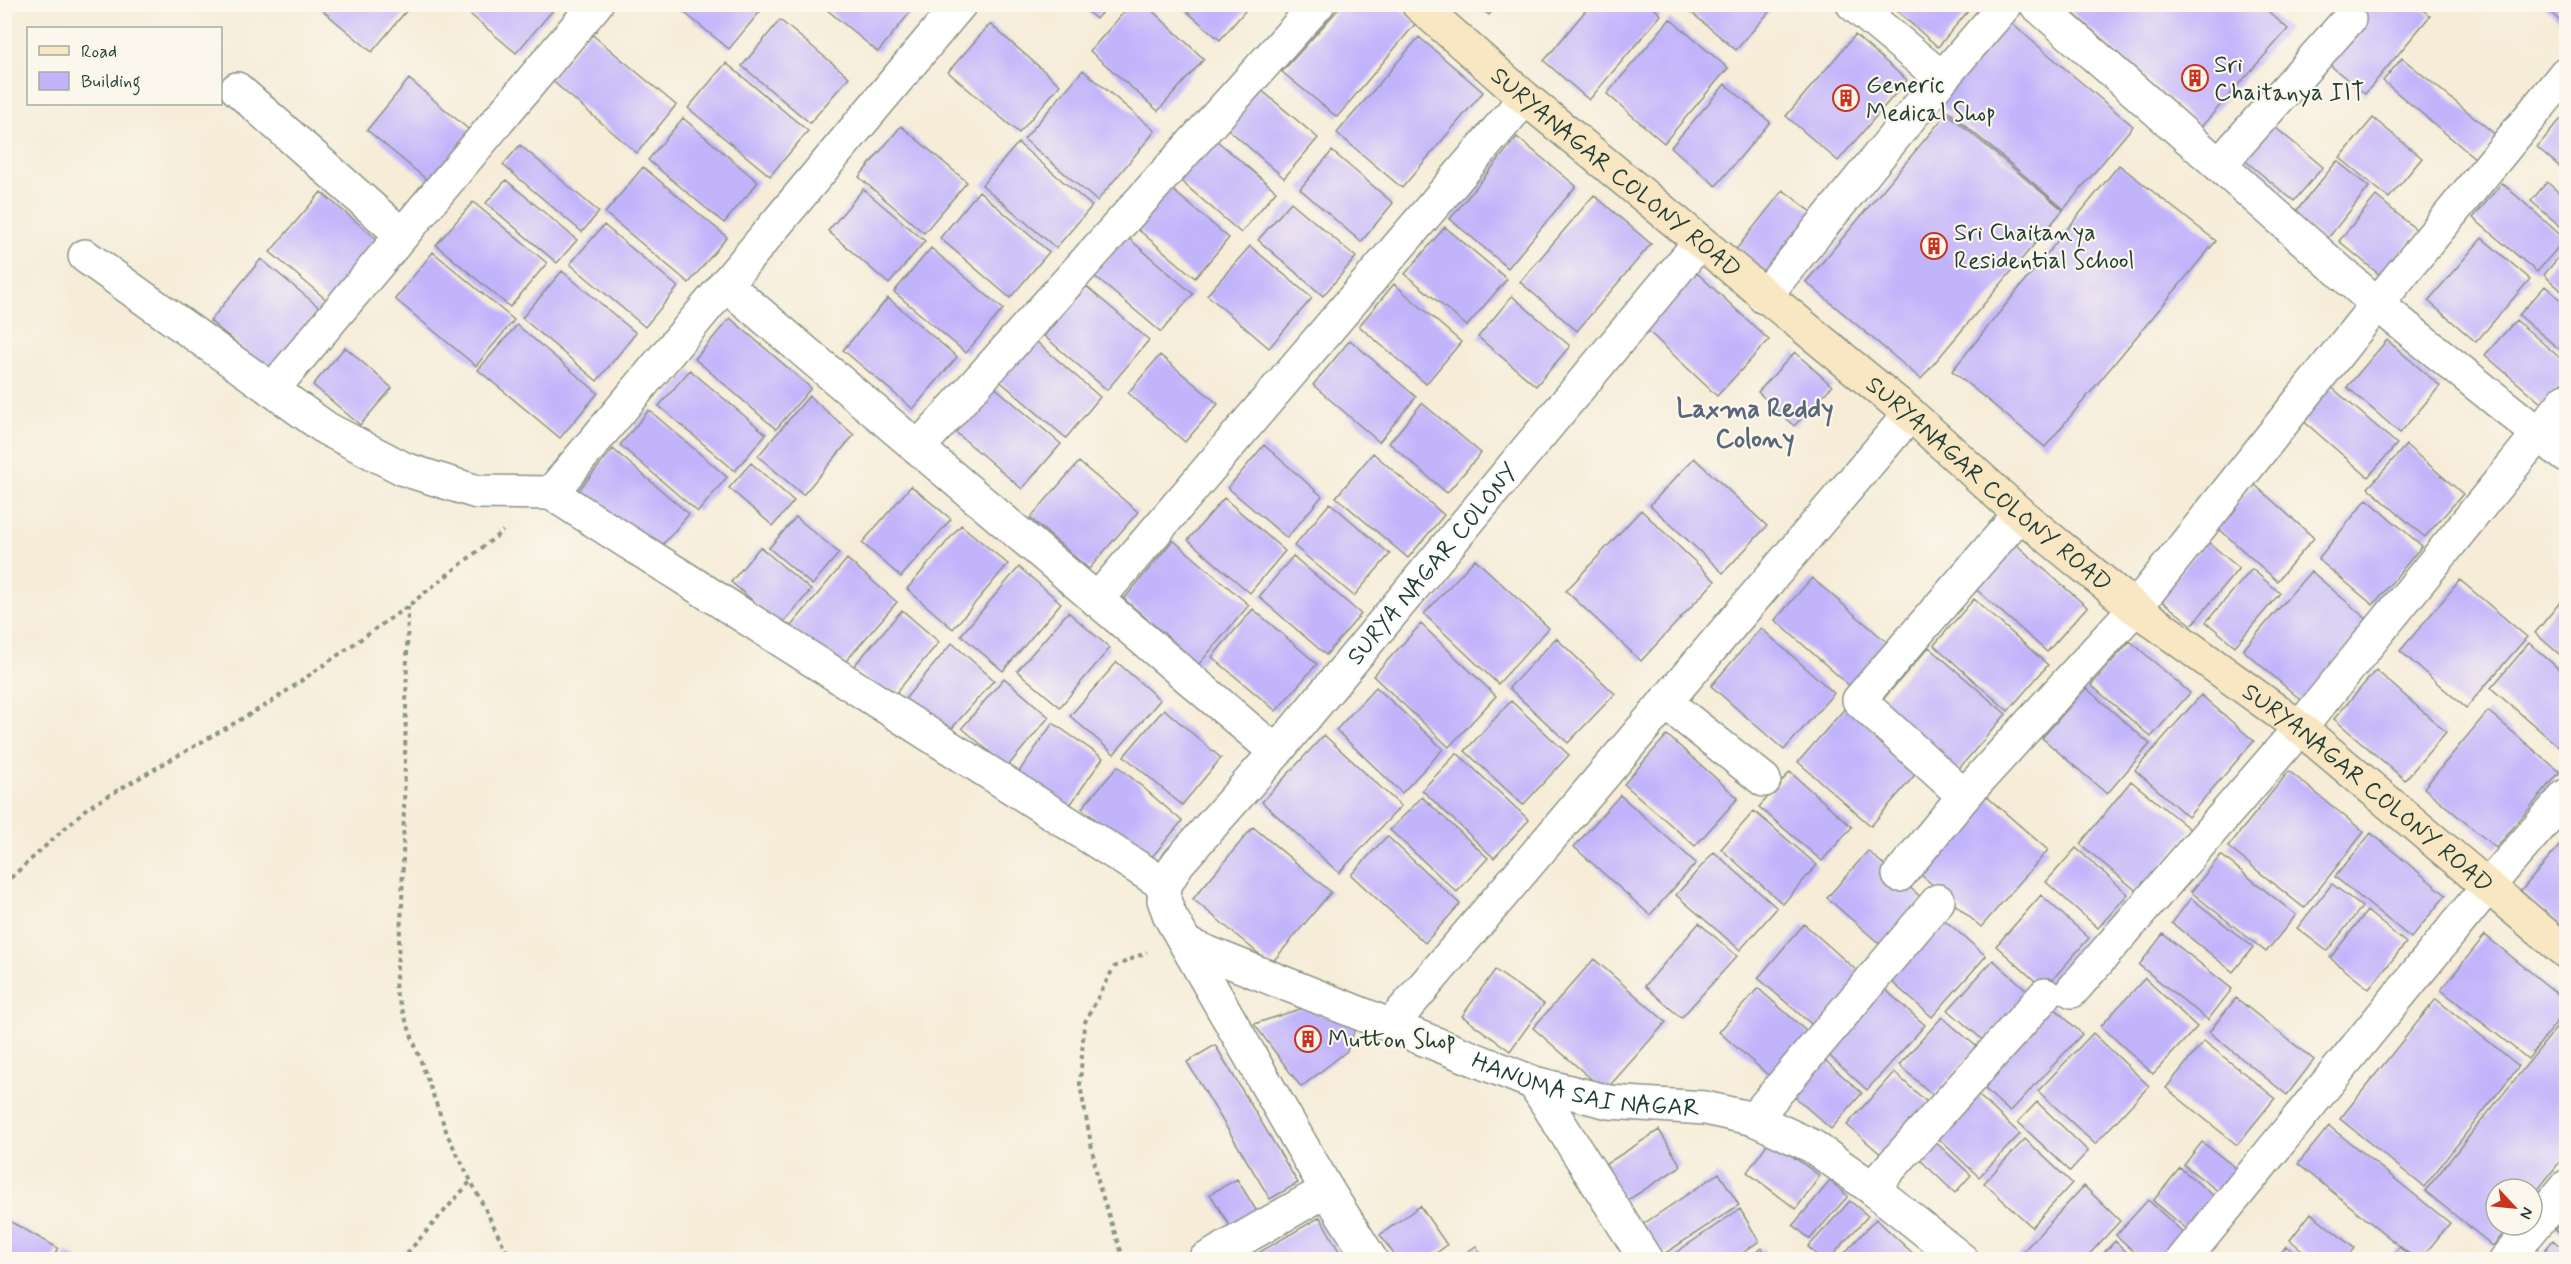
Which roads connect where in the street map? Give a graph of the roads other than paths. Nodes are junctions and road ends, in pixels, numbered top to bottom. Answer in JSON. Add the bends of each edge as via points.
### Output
{"nodes":[{"id":1,"x":596,"y":4,"type":"edge"},
{"id":2,"x":960,"y":4,"type":"edge"},
{"id":3,"x":1318,"y":4,"type":"edge"},
{"id":4,"x":1418,"y":4,"type":"edge"},
{"id":5,"x":1852,"y":4,"type":"edge"},
{"id":6,"x":2006,"y":4,"type":"edge"},
{"id":7,"x":2036,"y":4,"type":"edge"},
{"id":8,"x":2349,"y":19,"type":"dead end"},
{"id":9,"x":2566,"y":73,"type":"edge"},
{"id":10,"x":1942,"y":78,"type":"junction"},
{"id":11,"x":237,"y":89,"type":"dead end"},
{"id":12,"x":1525,"y":98,"type":"junction"},
{"id":13,"x":2219,"y":165,"type":"junction"},
{"id":14,"x":402,"y":235,"type":"junction"},
{"id":15,"x":1700,"y":242,"type":"junction"},
{"id":16,"x":85,"y":256,"type":"dead end"},
{"id":17,"x":725,"y":284,"type":"junction"},
{"id":18,"x":1764,"y":297,"type":"junction"},
{"id":19,"x":2377,"y":304,"type":"junction"},
{"id":20,"x":272,"y":390,"type":"junction"},
{"id":21,"x":2566,"y":400,"type":"edge"},
{"id":22,"x":1910,"y":414,"type":"junction"},
{"id":23,"x":2540,"y":433,"type":"junction"},
{"id":24,"x":918,"y":448,"type":"junction"},
{"id":25,"x":2566,"y":456,"type":"edge"},
{"id":26,"x":551,"y":493,"type":"junction"},
{"id":27,"x":2020,"y":514,"type":"junction"},
{"id":28,"x":1097,"y":600,"type":"junction"},
{"id":29,"x":2135,"y":608,"type":"junction"},
{"id":30,"x":1665,"y":702,"type":"junction"},
{"id":31,"x":2300,"y":728,"type":"junction"},
{"id":32,"x":1276,"y":752,"type":"junction"},
{"id":33,"x":1764,"y":780,"type":"dead end"},
{"id":34,"x":2566,"y":795,"type":"edge"},
{"id":35,"x":1964,"y":796,"type":"junction"},
{"id":36,"x":1899,"y":875,"type":"dead end"},
{"id":37,"x":1165,"y":885,"type":"junction"},
{"id":38,"x":2488,"y":886,"type":"junction"},
{"id":39,"x":1938,"y":901,"type":"dead end"},
{"id":40,"x":1186,"y":944,"type":"junction"},
{"id":41,"x":2566,"y":952,"type":"edge"},
{"id":42,"x":1392,"y":1024,"type":"junction"},
{"id":43,"x":1534,"y":1083,"type":"junction"},
{"id":44,"x":1754,"y":1119,"type":"junction"},
{"id":45,"x":2566,"y":1187,"type":"edge"},
{"id":46,"x":1872,"y":1188,"type":"junction"},
{"id":47,"x":1327,"y":1190,"type":"junction"},
{"id":48,"x":1206,"y":1260,"type":"edge"},
{"id":49,"x":1371,"y":1260,"type":"edge"},
{"id":50,"x":1646,"y":1260,"type":"edge"},
{"id":51,"x":1962,"y":1260,"type":"edge"},
{"id":52,"x":2183,"y":1260,"type":"edge"},
{"id":53,"x":2506,"y":1260,"type":"edge"}],
"edges":[{"from":1,"to":14,"type":"street"},
{"from":2,"to":17,"type":"street"},
{"from":3,"to":24,"type":"street"},
{"from":4,"to":12,"type":"main road","name":"SURYANAGAR COLONY ROAD"},
{"from":5,"to":10,"type":"street"},
{"from":6,"to":10,"type":"street"},
{"from":7,"to":13,"type":"street"},
{"from":8,"to":13,"type":"street"},
{"from":9,"to":19,"type":"street"},
{"from":10,"to":18,"type":"street"},
{"from":11,"to":14,"type":"street"},
{"from":12,"to":15,"type":"main road","name":"SURYANAGAR COLONY ROAD"},
{"from":12,"to":28,"type":"street"},
{"from":13,"to":19,"type":"street"},
{"from":14,"to":20,"type":"street"},
{"from":15,"to":18,"type":"main road","name":"SURYANAGAR COLONY ROAD"},
{"from":15,"to":32,"type":"street","name":"SURYA NAGAR COLONY"},
{"from":16,"to":20,"type":"street"},
{"from":17,"to":24,"type":"street"},
{"from":17,"to":26,"type":"street"},
{"from":18,"to":22,"type":"main road","name":"SURYANAGAR COLONY ROAD"},
{"from":19,"to":23,"type":"street"},
{"from":19,"to":29,"type":"street"},
{"from":20,"to":26,"type":"street","via":[[327,429],[404,469],[477,492]]},
{"from":21,"to":23,"type":"street"},
{"from":22,"to":27,"type":"main road","name":"SURYANAGAR COLONY ROAD"},
{"from":22,"to":30,"type":"street"},
{"from":23,"to":25,"type":"street"},
{"from":23,"to":31,"type":"street"},
{"from":24,"to":28,"type":"street"},
{"from":26,"to":37,"type":"street"},
{"from":27,"to":29,"type":"main road","name":"SURYANAGAR COLONY ROAD"},
{"from":27,"to":35,"type":"street","via":[[1859,700]]},
{"from":28,"to":32,"type":"street"},
{"from":29,"to":31,"type":"main road","name":"SURYANAGAR COLONY ROAD"},
{"from":29,"to":35,"type":"street"},
{"from":30,"to":33,"type":"street"},
{"from":30,"to":42,"type":"street"},
{"from":31,"to":38,"type":"main road","name":"SURYANAGAR COLONY ROAD"},
{"from":31,"to":46,"type":"street","via":[[2058,993]]},
{"from":32,"to":37,"type":"street","name":"SURYA NAGAR COLONY","via":[[1178,863]]},
{"from":34,"to":38,"type":"street"},
{"from":35,"to":36,"type":"street"},
{"from":37,"to":40,"type":"street","via":[[1164,900]]},
{"from":38,"to":41,"type":"main road","name":"SURYANAGAR COLONY ROAD"},
{"from":38,"to":52,"type":"street"},
{"from":39,"to":44,"type":"street"},
{"from":40,"to":42,"type":"street","name":"HANUMA SAI NAGAR"},
{"from":40,"to":47,"type":"street"},
{"from":42,"to":43,"type":"street","name":"HANUMA SAI NAGAR"},
{"from":43,"to":44,"type":"street","name":"HANUMA SAI NAGAR","via":[[1609,1102],[1705,1108]]},
{"from":43,"to":50,"type":"street"},
{"from":44,"to":46,"type":"street","name":"HANUMA SAI NAGAR","via":[[1812,1146]]},
{"from":45,"to":53,"type":"street"},
{"from":46,"to":51,"type":"street","name":"HANUMA SAI NAGAR"},
{"from":47,"to":48,"type":"street"},
{"from":47,"to":49,"type":"street"}]}
